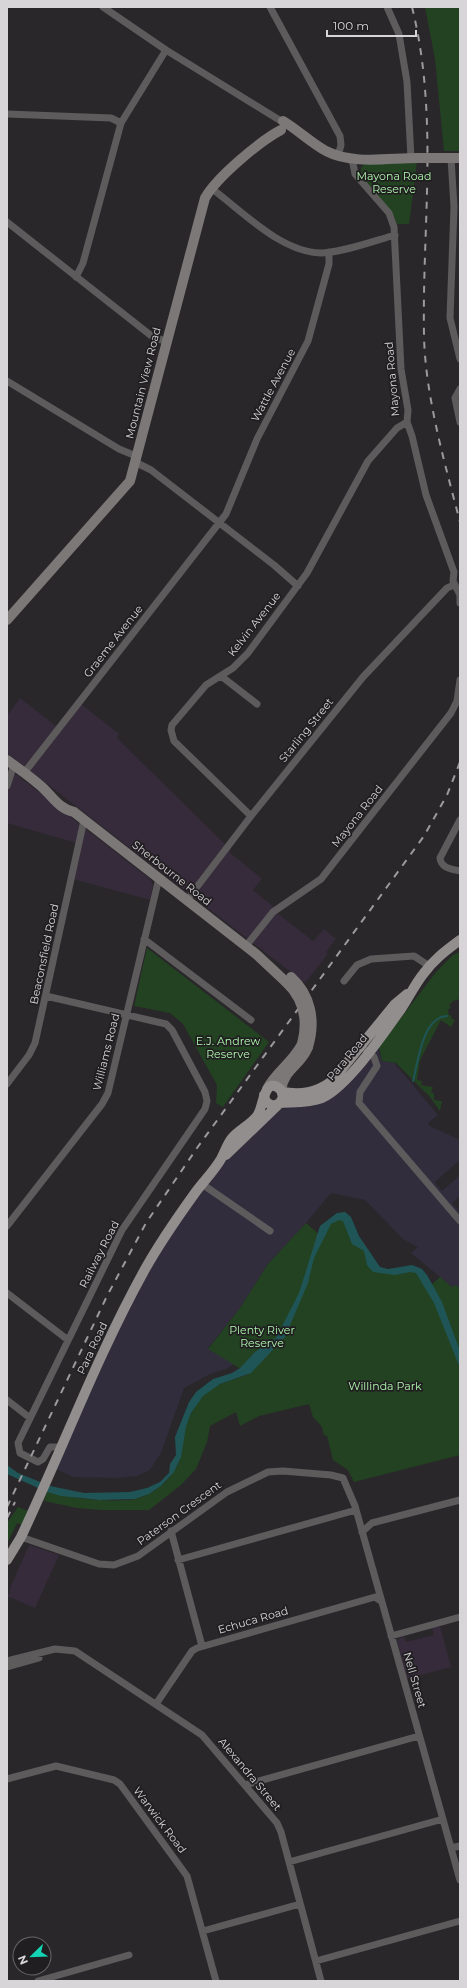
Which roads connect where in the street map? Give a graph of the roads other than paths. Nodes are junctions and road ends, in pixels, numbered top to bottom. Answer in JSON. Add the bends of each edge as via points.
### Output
{"nodes":[{"id":1,"x":103,"y":7,"type":"edge"},
{"id":2,"x":270,"y":7,"type":"edge"},
{"id":3,"x":387,"y":7,"type":"edge"},
{"id":4,"x":166,"y":50,"type":"junction"},
{"id":5,"x":7,"y":114,"type":"edge"},
{"id":6,"x":121,"y":123,"type":"junction"},
{"id":7,"x":280,"y":126,"type":"junction"},
{"id":8,"x":338,"y":156,"type":"junction"},
{"id":9,"x":352,"y":158,"type":"junction"},
{"id":10,"x":414,"y":158,"type":"junction"},
{"id":11,"x":451,"y":158,"type":"edge"},
{"id":12,"x":212,"y":188,"type":"junction"},
{"id":13,"x":7,"y":222,"type":"edge"},
{"id":14,"x":395,"y":236,"type":"junction"},
{"id":15,"x":329,"y":252,"type":"junction"},
{"id":16,"x":460,"y":271,"type":"edge"},
{"id":17,"x":452,"y":272,"type":"junction"},
{"id":18,"x":76,"y":277,"type":"junction"},
{"id":19,"x":166,"y":341,"type":"junction"},
{"id":20,"x":460,"y":359,"type":"edge"},
{"id":21,"x":7,"y":381,"type":"edge"},
{"id":22,"x":460,"y":389,"type":"edge"},
{"id":23,"x":407,"y":422,"type":"junction"},
{"id":24,"x":460,"y":422,"type":"edge"},
{"id":25,"x":136,"y":459,"type":"junction"},
{"id":26,"x":219,"y":522,"type":"junction"},
{"id":27,"x":454,"y":585,"type":"junction"},
{"id":28,"x":298,"y":586,"type":"junction"},
{"id":29,"x":460,"y":604,"type":"edge"},
{"id":30,"x":7,"y":620,"type":"edge"},
{"id":31,"x":221,"y":676,"type":"junction"},
{"id":32,"x":460,"y":680,"type":"edge"},
{"id":33,"x":257,"y":704,"type":"dead end"},
{"id":34,"x":10,"y":764,"type":"edge"},
{"id":35,"x":24,"y":773,"type":"junction"},
{"id":36,"x":7,"y":786,"type":"edge"},
{"id":37,"x":251,"y":816,"type":"junction"},
{"id":38,"x":84,"y":820,"type":"junction"},
{"id":39,"x":460,"y":820,"type":"edge"},
{"id":40,"x":460,"y":871,"type":"edge"},
{"id":41,"x":159,"y":878,"type":"junction"},
{"id":42,"x":187,"y":900,"type":"junction"},
{"id":43,"x":144,"y":939,"type":"junction"},
{"id":44,"x":460,"y":940,"type":"edge"},
{"id":45,"x":246,"y":946,"type":"junction"},
{"id":46,"x":430,"y":966,"type":"junction"},
{"id":47,"x":344,"y":981,"type":"dead end"},
{"id":48,"x":46,"y":996,"type":"junction"},
{"id":49,"x":127,"y":1014,"type":"junction"},
{"id":50,"x":251,"y":1020,"type":"dead end"},
{"id":51,"x":305,"y":1046,"type":"junction"},
{"id":52,"x":365,"y":1049,"type":"junction"},
{"id":53,"x":7,"y":1084,"type":"edge"},
{"id":54,"x":282,"y":1091,"type":"junction"},
{"id":55,"x":265,"y":1092,"type":"junction"},
{"id":56,"x":279,"y":1104,"type":"junction"},
{"id":57,"x":221,"y":1159,"type":"junction"},
{"id":58,"x":202,"y":1184,"type":"junction"},
{"id":59,"x":460,"y":1221,"type":"edge"},
{"id":60,"x":7,"y":1226,"type":"edge"},
{"id":61,"x":270,"y":1231,"type":"dead end"},
{"id":62,"x":7,"y":1293,"type":"edge"},
{"id":63,"x":68,"y":1340,"type":"junction"},
{"id":64,"x":7,"y":1400,"type":"edge"},
{"id":65,"x":30,"y":1418,"type":"junction"},
{"id":66,"x":61,"y":1447,"type":"junction"},
{"id":67,"x":348,"y":1486,"type":"joint"},
{"id":68,"x":460,"y":1500,"type":"edge"},
{"id":69,"x":356,"y":1510,"type":"junction"},
{"id":70,"x":359,"y":1521,"type":"junction"},
{"id":71,"x":372,"y":1523,"type":"junction"},
{"id":72,"x":171,"y":1531,"type":"junction"},
{"id":73,"x":362,"y":1532,"type":"junction"},
{"id":74,"x":21,"y":1537,"type":"junction"},
{"id":75,"x":7,"y":1560,"type":"edge"},
{"id":76,"x":178,"y":1560,"type":"junction"},
{"id":77,"x":381,"y":1601,"type":"junction"},
{"id":78,"x":460,"y":1617,"type":"edge"},
{"id":79,"x":391,"y":1636,"type":"junction"},
{"id":80,"x":202,"y":1646,"type":"junction"},
{"id":81,"x":70,"y":1649,"type":"junction"},
{"id":82,"x":7,"y":1662,"type":"edge"},
{"id":83,"x":7,"y":1667,"type":"edge"},
{"id":84,"x":156,"y":1704,"type":"junction"},
{"id":85,"x":420,"y":1736,"type":"junction"},
{"id":86,"x":7,"y":1779,"type":"edge"},
{"id":87,"x":245,"y":1785,"type":"junction"},
{"id":88,"x":443,"y":1819,"type":"junction"},
{"id":89,"x":460,"y":1846,"type":"edge"},
{"id":90,"x":460,"y":1850,"type":"edge"},
{"id":91,"x":452,"y":1851,"type":"junction"},
{"id":92,"x":289,"y":1862,"type":"junction"},
{"id":93,"x":460,"y":1880,"type":"edge"},
{"id":94,"x":300,"y":1904,"type":"junction"},
{"id":95,"x":460,"y":1921,"type":"edge"},
{"id":96,"x":203,"y":1931,"type":"junction"},
{"id":97,"x":128,"y":1955,"type":"dead end"},
{"id":98,"x":316,"y":1961,"type":"junction"},
{"id":99,"x":38,"y":1981,"type":"edge"},
{"id":100,"x":216,"y":1981,"type":"edge"},
{"id":101,"x":321,"y":1981,"type":"edge"}],
"edges":[{"from":1,"to":4,"type":"street"},
{"from":2,"to":8,"type":"street","via":[[340,136]]},
{"from":3,"to":10,"type":"street","via":[[399,34],[407,82]]},
{"from":4,"to":6,"type":"street"},
{"from":4,"to":7,"type":"street","via":[[265,112]]},
{"from":5,"to":6,"type":"street","via":[[111,118]]},
{"from":6,"to":18,"type":"street","via":[[83,263]]},
{"from":7,"to":8,"type":"street","via":[[294,128],[323,149]]},
{"from":7,"to":12,"type":"street","name":"Mountain View Road"},
{"from":8,"to":9,"type":"street"},
{"from":9,"to":10,"type":"street"},
{"from":9,"to":14,"type":"street","name":"Mayona Road","via":[[355,174],[389,214]]},
{"from":10,"to":11,"type":"street","bridge":true},
{"from":11,"to":17,"type":"street","via":[[454,207]]},
{"from":12,"to":15,"type":"street","via":[[285,243],[312,252]]},
{"from":12,"to":19,"type":"street","name":"Mountain View Road","via":[[200,210]]},
{"from":13,"to":18,"type":"street"},
{"from":14,"to":15,"type":"street"},
{"from":14,"to":23,"type":"street","name":"Mayona Road","via":[[401,369],[408,410]]},
{"from":15,"to":26,"type":"street","name":"Wattle Avenue","via":[[329,264],[308,341],[257,439],[226,514]]},
{"from":16,"to":17,"type":"street"},
{"from":17,"to":20,"type":"street","via":[[450,318]]},
{"from":18,"to":19,"type":"street","via":[[153,337]]},
{"from":19,"to":25,"type":"street","name":"Mountain View Road"},
{"from":21,"to":25,"type":"street"},
{"from":22,"to":24,"type":"street","via":[[454,398]]},
{"from":23,"to":27,"type":"street","name":"Mayona Road","via":[[428,502],[454,572]]},
{"from":23,"to":28,"type":"street","name":"Kelvin Avenue","via":[[397,428],[364,467],[308,573]]},
{"from":25,"to":26,"type":"street"},
{"from":25,"to":30,"type":"street","name":"Mountain View Road","via":[[126,487]]},
{"from":26,"to":28,"type":"street"},
{"from":26,"to":35,"type":"street","name":"Graeme Avenue"},
{"from":27,"to":29,"type":"street","name":"Mayona Road","via":[[460,595]]},
{"from":27,"to":37,"type":"street","name":"Starling Street","via":[[447,588],[363,677]]},
{"from":28,"to":31,"type":"street","name":"Kelvin Avenue","via":[[240,662]]},
{"from":31,"to":33,"type":"street"},
{"from":31,"to":37,"type":"street","name":"Kelvin Avenue","via":[[206,685],[172,725],[172,736],[179,746]]},
{"from":32,"to":45,"type":"street","name":"Mayona Road","via":[[457,701],[451,713],[321,879],[273,912]]},
{"from":34,"to":35,"type":"street","name":"Sherbourne Road"},
{"from":34,"to":36,"type":"street"},
{"from":35,"to":38,"type":"street","name":"Sherbourne Road","via":[[64,808]]},
{"from":37,"to":42,"type":"street","name":"Starling Street"},
{"from":38,"to":41,"type":"street","name":"Sherbourne Road"},
{"from":38,"to":48,"type":"street","name":"Beaconsfield Road"},
{"from":39,"to":40,"type":"street","via":[[440,858],[440,862],[446,867]]},
{"from":41,"to":42,"type":"street","name":"Sherbourne Road"},
{"from":41,"to":43,"type":"street","name":"Williams Road"},
{"from":42,"to":45,"type":"street","name":"Sherbourne Road"},
{"from":43,"to":49,"type":"street","name":"Williams Road"},
{"from":43,"to":50,"type":"street"},
{"from":44,"to":46,"type":"main road","name":"Para Road"},
{"from":45,"to":51,"type":"street","name":"Sherbourne Road","bridge":true,"via":[[288,979],[303,1010]]},
{"from":46,"to":47,"type":"street","via":[[414,956],[371,959],[357,965]]},
{"from":46,"to":52,"type":"main road","name":"Para Road","via":[[410,991],[401,1009]]},
{"from":48,"to":49,"type":"street","name":"Railway Road"},
{"from":48,"to":53,"type":"street","name":"Beaconsfield Road","via":[[33,1050]]},
{"from":49,"to":60,"type":"street","name":"Williams Road","via":[[105,1098]]},
{"from":49,"to":63,"type":"street","name":"Railway Road","via":[[161,1022],[172,1030],[205,1092],[207,1105],[122,1230]]},
{"from":51,"to":54,"type":"street","name":"Sherbourne Road","via":[[302,1058],[284,1077]]},
{"from":51,"to":55,"type":"street","name":"Sherbourne Road","via":[[272,1080]]},
{"from":52,"to":54,"type":"main road","name":"Para Road","via":[[323,1087],[303,1094]]},
{"from":52,"to":56,"type":"main road","name":"Para Road","via":[[342,1083],[328,1094],[311,1101]]},
{"from":52,"to":59,"type":"street","via":[[376,1058],[377,1066],[360,1092],[359,1103]]},
{"from":54,"to":55,"type":"main road","via":[[272,1086]]},
{"from":54,"to":56,"type":"main road","via":[[283,1099]]},
{"from":55,"to":56,"type":"main road","via":[[268,1104]]},
{"from":55,"to":57,"type":"main road","name":"Para Road","via":[[259,1114],[232,1138]]},
{"from":56,"to":57,"type":"main road","name":"Para Road"},
{"from":57,"to":58,"type":"main road","name":"Para Road"},
{"from":58,"to":61,"type":"street"},
{"from":58,"to":66,"type":"main road","name":"Para Road","via":[[138,1282]]},
{"from":62,"to":63,"type":"street"},
{"from":63,"to":65,"type":"street","name":"Railway Road"},
{"from":64,"to":65,"type":"street"},
{"from":65,"to":66,"type":"street","name":"Railway Road","via":[[18,1440],[20,1453],[38,1462],[43,1459],[50,1447]]},
{"from":66,"to":74,"type":"main road","name":"Para Road"},
{"from":67,"to":69,"type":"street","name":"Nell Street"},
{"from":67,"to":72,"type":"street","name":"Paterson Crescent","via":[[343,1478],[336,1475],[268,1472],[227,1492]]},
{"from":68,"to":71,"type":"street"},
{"from":69,"to":70,"type":"street","name":"Nell Street"},
{"from":69,"to":76,"type":"street"},
{"from":70,"to":71,"type":"street"},
{"from":70,"to":73,"type":"street","name":"Nell Street"},
{"from":71,"to":73,"type":"street"},
{"from":72,"to":74,"type":"street","name":"Paterson Crescent","via":[[132,1559],[107,1566]]},
{"from":72,"to":76,"type":"street"},
{"from":73,"to":77,"type":"street","name":"Nell Street"},
{"from":74,"to":75,"type":"main road","name":"Para Road"},
{"from":76,"to":80,"type":"street"},
{"from":77,"to":79,"type":"street","name":"Nell Street"},
{"from":77,"to":80,"type":"street","name":"Echuca Road","via":[[375,1597]]},
{"from":78,"to":79,"type":"street"},
{"from":79,"to":85,"type":"street","name":"Nell Street"},
{"from":80,"to":84,"type":"street","name":"Echuca Road","via":[[192,1651]]},
{"from":81,"to":82,"type":"street","via":[[55,1649]]},
{"from":81,"to":83,"type":"street"},
{"from":81,"to":84,"type":"street","name":"Alexandra Street"},
{"from":84,"to":87,"type":"street","name":"Alexandra Street","via":[[202,1735]]},
{"from":85,"to":87,"type":"street"},
{"from":85,"to":88,"type":"street","name":"Nell Street"},
{"from":86,"to":96,"type":"street","name":"Warwick Road","via":[[56,1766],[118,1782],[187,1876]]},
{"from":87,"to":92,"type":"street","name":"Alexandra Street","via":[[277,1823]]},
{"from":88,"to":91,"type":"street","name":"Nell Street"},
{"from":88,"to":92,"type":"street"},
{"from":89,"to":91,"type":"street"},
{"from":90,"to":91,"type":"street"},
{"from":91,"to":93,"type":"street","name":"Nell Street"},
{"from":92,"to":94,"type":"street","name":"Alexandra Street"},
{"from":94,"to":96,"type":"street"},
{"from":94,"to":98,"type":"street","name":"Alexandra Street"},
{"from":95,"to":98,"type":"street"},
{"from":96,"to":100,"type":"street","name":"Warwick Road"},
{"from":97,"to":99,"type":"street"},
{"from":98,"to":101,"type":"street","name":"Alexandra Street"}]}
